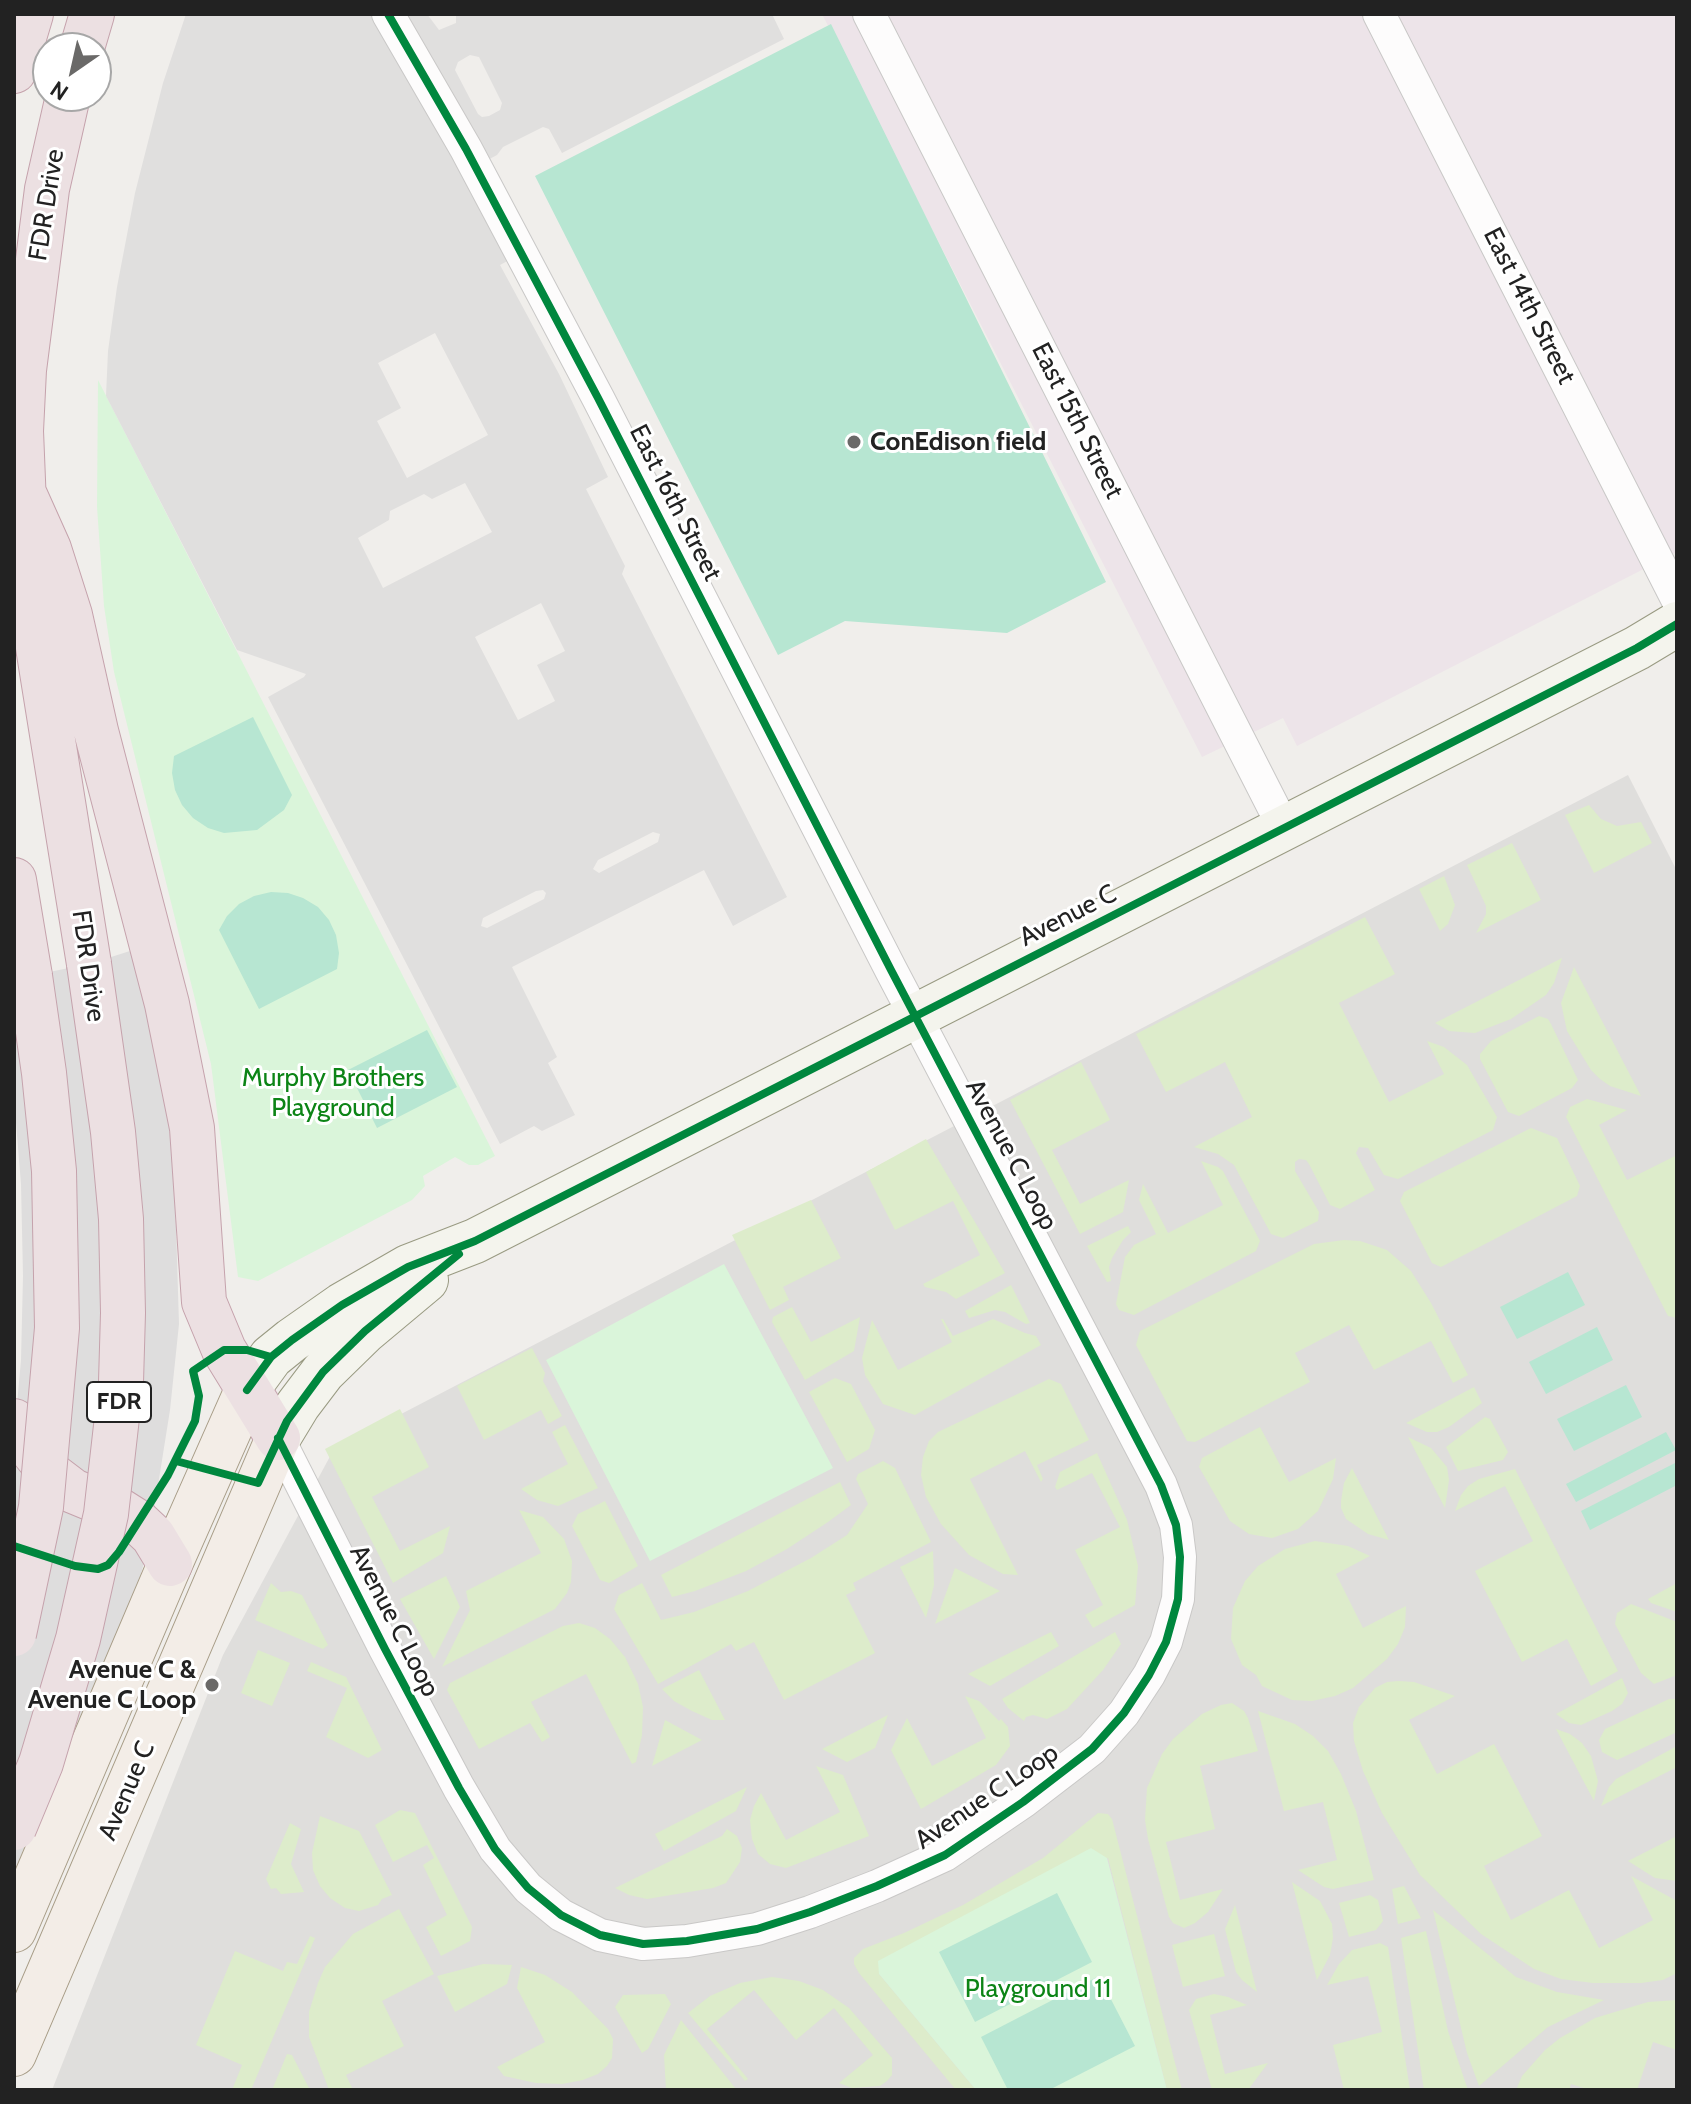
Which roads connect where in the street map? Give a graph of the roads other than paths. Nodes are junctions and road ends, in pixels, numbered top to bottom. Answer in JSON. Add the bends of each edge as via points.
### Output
{"nodes":[{"id":1,"x":31,"y":14,"type":"edge"},
{"id":2,"x":388,"y":14,"type":"edge"},
{"id":3,"x":869,"y":14,"type":"edge"},
{"id":4,"x":1379,"y":14,"type":"edge"},
{"id":5,"x":14,"y":71,"type":"edge"},
{"id":6,"x":64,"y":112,"type":"edge"},
{"id":7,"x":23,"y":491,"type":"junction"},
{"id":8,"x":1677,"y":599,"type":"edge"},
{"id":9,"x":1677,"y":624,"type":"edge"},
{"id":10,"x":1284,"y":828,"type":"junction"},
{"id":11,"x":14,"y":880,"type":"edge"},
{"id":12,"x":915,"y":1016,"type":"junction"},
{"id":13,"x":475,"y":1241,"type":"junction"},
{"id":14,"x":247,"y":1390,"type":"junction"},
{"id":15,"x":14,"y":1421,"type":"edge"},
{"id":16,"x":278,"y":1438,"type":"junction"},
{"id":17,"x":170,"y":1564,"type":"junction"},
{"id":18,"x":14,"y":1634,"type":"edge"},
{"id":19,"x":14,"y":1828,"type":"edge"},
{"id":20,"x":14,"y":1930,"type":"edge"},
{"id":21,"x":14,"y":2054,"type":"edge"}],
"edges":[{"from":1,"to":5,"type":"highway"},
{"from":2,"to":12,"type":"street","name":"East 16th Street","via":[[598,398]]},
{"from":3,"to":10,"type":"street","name":"East 15th Street"},
{"from":4,"to":8,"type":"street","name":"East 14th Street"},
{"from":6,"to":7,"type":"highway","name":"FDR Drive","number":"FDR","via":[[47,189],[24,370]]},
{"from":7,"to":14,"type":"highway","via":[[70,615],[170,1017],[192,1128],[204,1302]]},
{"from":7,"to":19,"type":"highway","name":"FDR Drive","number":"FDR","bridge":true,"via":[[41,676],[113,1132],[123,1313],[106,1514],[78,1639],[41,1763]]},
{"from":9,"to":10,"type":"main road","name":"Avenue C"},
{"from":10,"to":12,"type":"main road","name":"Avenue C"},
{"from":11,"to":18,"type":"highway","number":"FDR","bridge":true,"via":[[54,1171],[57,1328],[41,1507]]},
{"from":12,"to":13,"type":"main road","name":"Avenue C"},
{"from":12,"to":16,"type":"street","name":"Avenue C Loop","via":[[1161,1485],[1176,1525],[1180,1557],[1178,1599],[1166,1642],[1124,1713],[1092,1749],[957,1847],[877,1886],[757,1929],[643,1944],[600,1935],[561,1915],[528,1888],[495,1849]]},
{"from":13,"to":14,"type":"main road","name":"Avenue C","via":[[408,1267],[342,1305],[271,1357]]},
{"from":13,"to":16,"type":"main road","name":"Avenue C","via":[[323,1372]]},
{"from":14,"to":16,"type":"highway"},
{"from":14,"to":17,"type":"main road","name":"Avenue C"},
{"from":15,"to":17,"type":"highway","via":[[52,1475],[138,1522]]},
{"from":16,"to":21,"type":"main road","name":"Avenue C"},
{"from":17,"to":20,"type":"main road","name":"Avenue C"}]}
